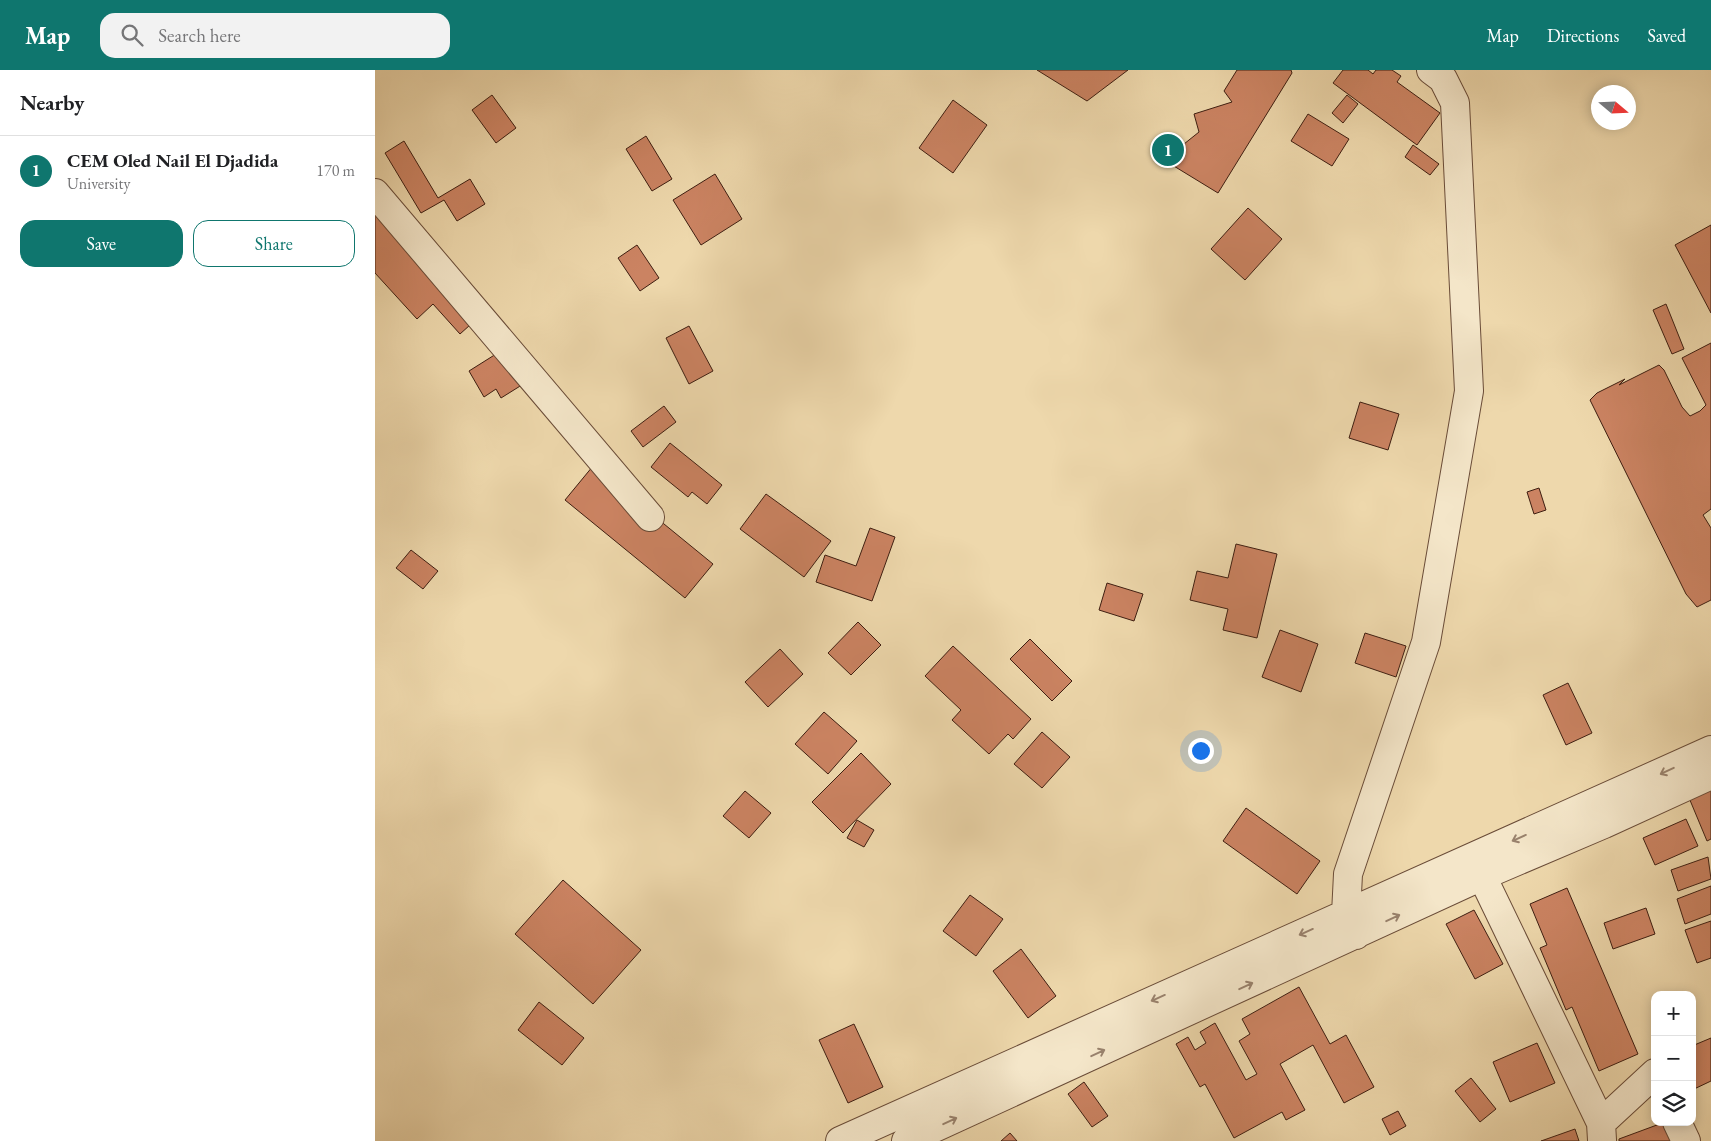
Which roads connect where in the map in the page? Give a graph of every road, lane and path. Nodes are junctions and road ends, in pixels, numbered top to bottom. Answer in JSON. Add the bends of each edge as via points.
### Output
{"nodes":[{"id":1,"x":1442,"y":73,"type":"edge"},
{"id":2,"x":375,"y":194,"type":"edge"},
{"id":3,"x":651,"y":517,"type":"dead end"},
{"id":4,"x":1711,"y":750,"type":"edge"},
{"id":5,"x":1711,"y":775,"type":"edge"},
{"id":6,"x":1482,"y":876,"type":"junction"},
{"id":7,"x":1351,"y":925,"type":"junction"},
{"id":8,"x":1651,"y":1077,"type":"edge"},
{"id":9,"x":1679,"y":1126,"type":"edge"},
{"id":10,"x":1602,"y":1132,"type":"edge"},
{"id":11,"x":840,"y":1141,"type":"edge"},
{"id":12,"x":906,"y":1141,"type":"edge"},
{"id":13,"x":1686,"y":1141,"type":"edge"}],
"edges":[{"from":1,"to":7,"type":"street","via":[[1455,103],[1469,390],[1426,642],[1348,874]]},
{"from":2,"to":3,"type":"street"},
{"from":4,"to":7,"type":"street","one_way":true},
{"from":5,"to":6,"type":"street"},
{"from":7,"to":6,"type":"street","one_way":true},
{"from":6,"to":10,"type":"street"},
{"from":7,"to":11,"type":"street","one_way":true},
{"from":12,"to":7,"type":"street","one_way":true},
{"from":8,"to":10,"type":"street"},
{"from":9,"to":13,"type":"street"}]}
